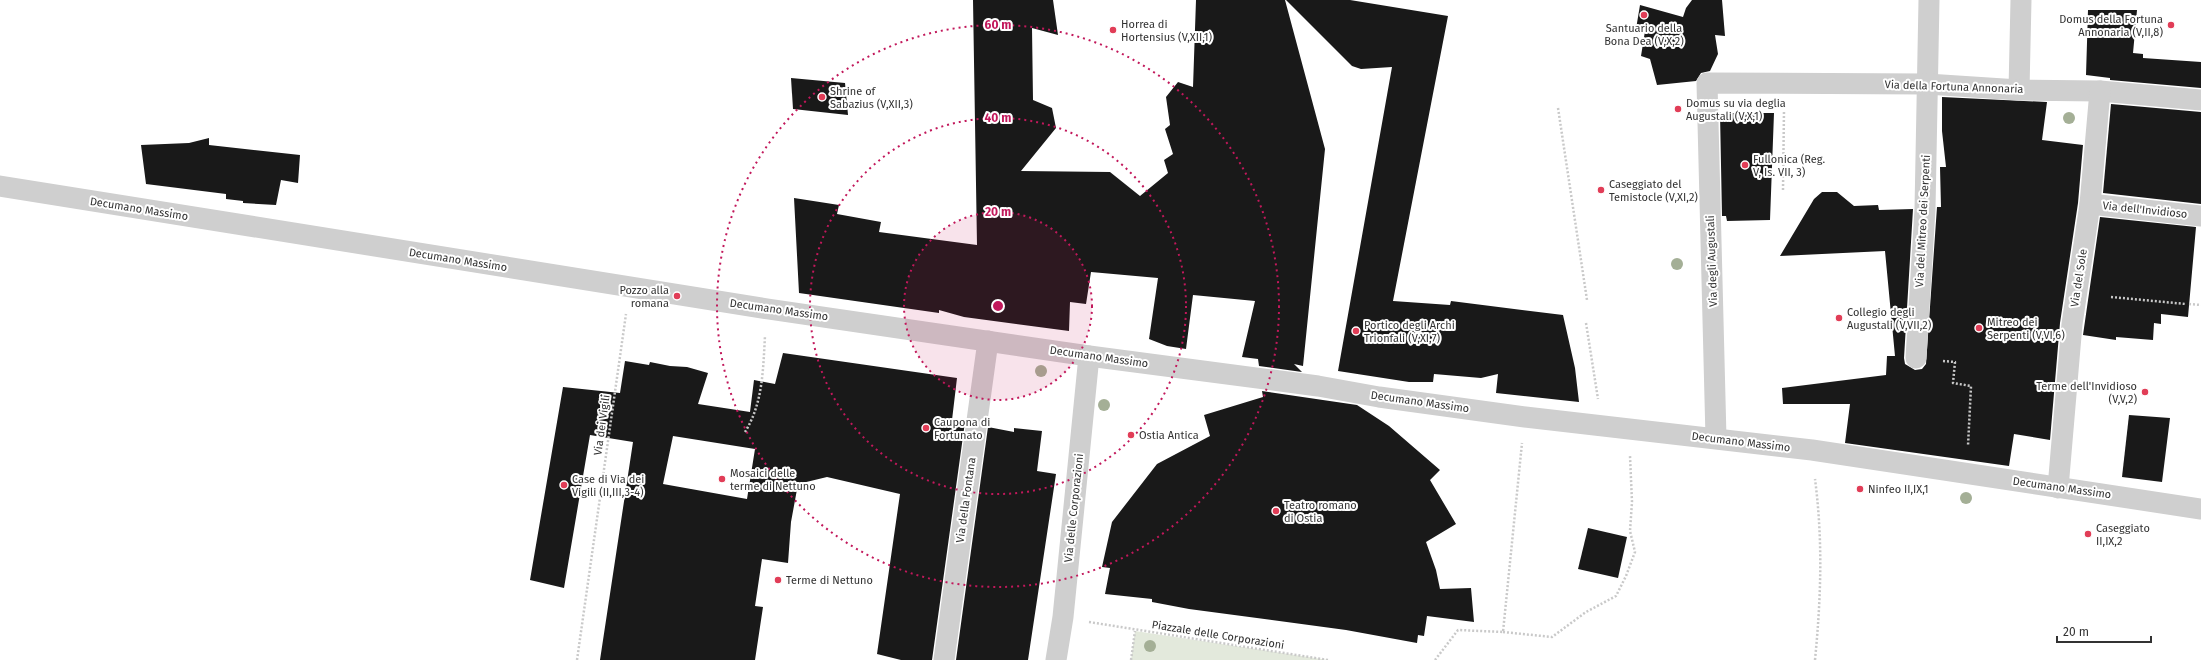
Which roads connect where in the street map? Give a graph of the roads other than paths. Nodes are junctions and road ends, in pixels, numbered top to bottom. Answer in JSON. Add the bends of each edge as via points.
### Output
{"nodes":[{"id":1,"x":1929,"y":0,"type":"edge"},
{"id":2,"x":2021,"y":0,"type":"edge"},
{"id":3,"x":1706,"y":83,"type":"joint"},
{"id":4,"x":1927,"y":84,"type":"junction"},
{"id":5,"x":2019,"y":90,"type":"junction"},
{"id":6,"x":2100,"y":91,"type":"junction"},
{"id":7,"x":2201,"y":100,"type":"edge"},
{"id":8,"x":0,"y":186,"type":"edge"},
{"id":9,"x":2090,"y":204,"type":"junction"},
{"id":10,"x":2201,"y":216,"type":"edge"},
{"id":11,"x":988,"y":341,"type":"junction"},
{"id":12,"x":1090,"y":356,"type":"junction"},
{"id":13,"x":1916,"y":358,"type":"road end"},
{"id":14,"x":1716,"y":438,"type":"junction"},
{"id":15,"x":2058,"y":488,"type":"junction"},
{"id":16,"x":2201,"y":509,"type":"edge"},
{"id":17,"x":944,"y":660,"type":"edge"},
{"id":18,"x":1056,"y":660,"type":"edge"}],
"edges":[{"from":1,"to":4,"type":"street","name":"Via del Mitreo dei Serpenti"},
{"from":2,"to":5,"type":"street"},
{"from":3,"to":4,"type":"street","name":"Via della Fortuna Annonaria"},
{"from":3,"to":14,"type":"street","name":"Via degli Augustali"},
{"from":4,"to":5,"type":"street","name":"Via della Fortuna Annonaria"},
{"from":4,"to":13,"type":"street","name":"Via del Mitreo dei Serpenti","via":[[1925,210]]},
{"from":5,"to":6,"type":"street","name":"Via della Fortuna Annonaria"},
{"from":6,"to":7,"type":"street","name":"Via della Fortuna Annonaria"},
{"from":6,"to":9,"type":"street","name":"Via del Sole"},
{"from":8,"to":11,"type":"street","name":"Decumano Massimo","via":[[630,288]]},
{"from":9,"to":10,"type":"street","name":"Via dell'Invidioso"},
{"from":9,"to":15,"type":"street","name":"Via del Sole","via":[[2072,324]]},
{"from":11,"to":12,"type":"street","name":"Decumano Massimo"},
{"from":11,"to":17,"type":"street","name":"Via della Fontana"},
{"from":12,"to":14,"type":"street","name":"Decumano Massimo","via":[[1318,386],[1524,417]]},
{"from":12,"to":18,"type":"street","name":"Via delle Corporazioni","via":[[1063,617]]},
{"from":14,"to":15,"type":"street","name":"Decumano Massimo","via":[[1812,450]]},
{"from":15,"to":16,"type":"street","name":"Decumano Massimo"}]}
